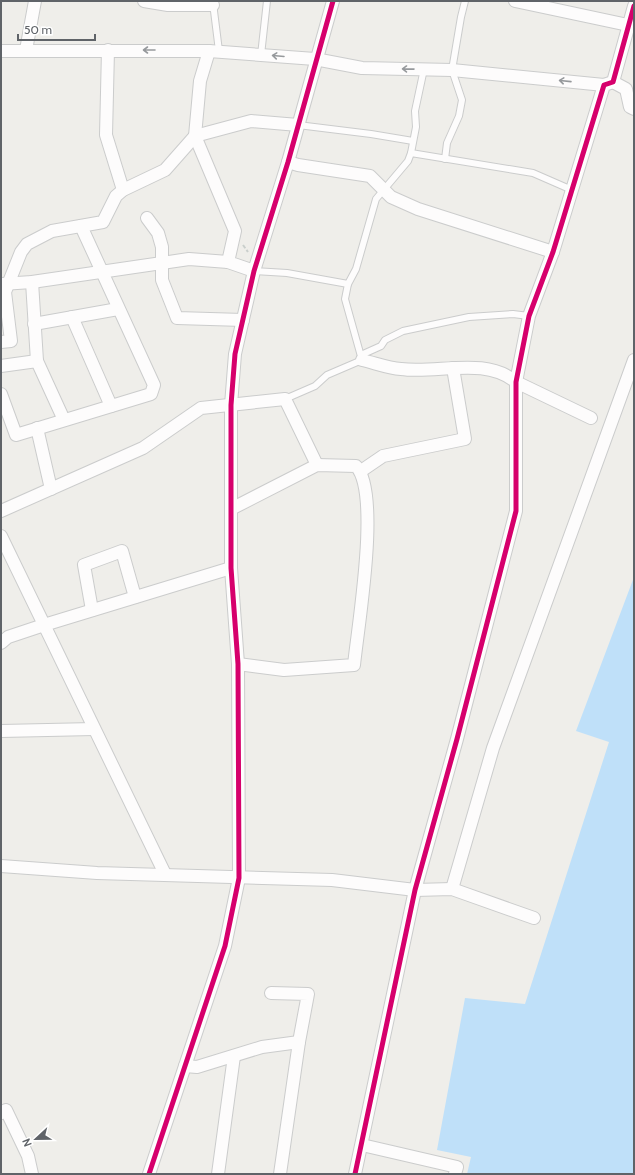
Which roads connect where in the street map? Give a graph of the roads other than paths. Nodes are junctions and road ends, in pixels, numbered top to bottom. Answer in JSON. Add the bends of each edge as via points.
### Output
{"nodes":[{"id":1,"x":35,"y":1,"type":"edge"},
{"id":2,"x":144,"y":1,"type":"edge"},
{"id":3,"x":267,"y":1,"type":"edge"},
{"id":4,"x":333,"y":1,"type":"edge"},
{"id":5,"x":465,"y":1,"type":"edge"},
{"id":6,"x":515,"y":1,"type":"edge"},
{"id":7,"x":213,"y":3,"type":"edge"},
{"id":8,"x":634,"y":6,"type":"edge"},
{"id":9,"x":628,"y":24,"type":"junction"},
{"id":10,"x":26,"y":50,"type":"junction"},
{"id":11,"x":108,"y":50,"type":"junction"},
{"id":12,"x":1,"y":51,"type":"edge"},
{"id":13,"x":214,"y":51,"type":"junction"},
{"id":14,"x":261,"y":55,"type":"junction"},
{"id":15,"x":315,"y":59,"type":"junction"},
{"id":16,"x":424,"y":69,"type":"junction"},
{"id":17,"x":452,"y":70,"type":"junction"},
{"id":18,"x":609,"y":83,"type":"junction"},
{"id":19,"x":634,"y":109,"type":"edge"},
{"id":20,"x":298,"y":125,"type":"junction"},
{"id":21,"x":195,"y":136,"type":"junction"},
{"id":22,"x":413,"y":141,"type":"junction"},
{"id":23,"x":411,"y":153,"type":"junction"},
{"id":24,"x":445,"y":158,"type":"junction"},
{"id":25,"x":288,"y":162,"type":"junction"},
{"id":26,"x":384,"y":189,"type":"junction"},
{"id":27,"x":123,"y":190,"type":"junction"},
{"id":28,"x":572,"y":190,"type":"junction"},
{"id":29,"x":147,"y":218,"type":"dead end"},
{"id":30,"x":81,"y":226,"type":"junction"},
{"id":31,"x":552,"y":252,"type":"junction"},
{"id":32,"x":228,"y":262,"type":"junction"},
{"id":33,"x":162,"y":263,"type":"junction"},
{"id":34,"x":101,"y":271,"type":"junction"},
{"id":35,"x":254,"y":271,"type":"junction"},
{"id":36,"x":32,"y":282,"type":"junction"},
{"id":37,"x":5,"y":284,"type":"edge"},
{"id":38,"x":348,"y":284,"type":"junction"},
{"id":39,"x":118,"y":309,"type":"junction"},
{"id":40,"x":529,"y":316,"type":"junction"},
{"id":41,"x":72,"y":317,"type":"junction"},
{"id":42,"x":243,"y":320,"type":"junction"},
{"id":43,"x":34,"y":324,"type":"junction"},
{"id":44,"x":1,"y":342,"type":"edge"},
{"id":45,"x":362,"y":357,"type":"junction"},
{"id":46,"x":634,"y":360,"type":"edge"},
{"id":47,"x":37,"y":361,"type":"junction"},
{"id":48,"x":1,"y":366,"type":"edge"},
{"id":49,"x":453,"y":368,"type":"junction"},
{"id":50,"x":516,"y":382,"type":"junction"},
{"id":51,"x":1,"y":394,"type":"edge"},
{"id":52,"x":285,"y":399,"type":"junction"},
{"id":53,"x":231,"y":405,"type":"junction"},
{"id":54,"x":111,"y":406,"type":"junction"},
{"id":55,"x":591,"y":418,"type":"dead end"},
{"id":56,"x":64,"y":420,"type":"junction"},
{"id":57,"x":37,"y":428,"type":"junction"},
{"id":58,"x":317,"y":465,"type":"junction"},
{"id":59,"x":361,"y":471,"type":"junction"},
{"id":60,"x":51,"y":489,"type":"junction"},
{"id":61,"x":231,"y":509,"type":"junction"},
{"id":62,"x":1,"y":511,"type":"edge"},
{"id":63,"x":1,"y":536,"type":"edge"},
{"id":64,"x":231,"y":568,"type":"junction"},
{"id":65,"x":135,"y":597,"type":"junction"},
{"id":66,"x":92,"y":610,"type":"junction"},
{"id":67,"x":44,"y":625,"type":"junction"},
{"id":68,"x":1,"y":643,"type":"edge"},
{"id":69,"x":238,"y":664,"type":"junction"},
{"id":70,"x":94,"y":729,"type":"junction"},
{"id":71,"x":1,"y":731,"type":"edge"},
{"id":72,"x":1,"y":866,"type":"edge"},
{"id":73,"x":165,"y":874,"type":"junction"},
{"id":74,"x":238,"y":878,"type":"junction"},
{"id":75,"x":452,"y":889,"type":"junction"},
{"id":76,"x":415,"y":890,"type":"junction"},
{"id":77,"x":534,"y":918,"type":"dead end"},
{"id":78,"x":271,"y":993,"type":"dead end"},
{"id":79,"x":299,"y":1042,"type":"junction"},
{"id":80,"x":234,"y":1056,"type":"junction"},
{"id":81,"x":185,"y":1066,"type":"junction"},
{"id":82,"x":1,"y":1113,"type":"edge"},
{"id":83,"x":362,"y":1145,"type":"junction"},
{"id":84,"x":32,"y":1174,"type":"edge"},
{"id":85,"x":150,"y":1174,"type":"edge"},
{"id":86,"x":218,"y":1174,"type":"edge"},
{"id":87,"x":280,"y":1174,"type":"edge"},
{"id":88,"x":355,"y":1174,"type":"edge"},
{"id":89,"x":455,"y":1174,"type":"edge"}],
"edges":[{"from":1,"to":10,"type":"street"},
{"from":2,"to":7,"type":"street","via":[[168,5]]},
{"from":3,"to":14,"type":"lane"},
{"from":4,"to":15,"type":"street"},
{"from":5,"to":17,"type":"lane"},
{"from":6,"to":9,"type":"street"},
{"from":7,"to":13,"type":"lane"},
{"from":8,"to":9,"type":"street"},
{"from":9,"to":18,"type":"street"},
{"from":10,"to":11,"type":"street"},
{"from":10,"to":12,"type":"street"},
{"from":13,"to":11,"type":"street","one_way":true},
{"from":11,"to":27,"type":"street","via":[[106,135]]},
{"from":13,"to":14,"type":"street"},
{"from":13,"to":21,"type":"street","via":[[200,81]]},
{"from":15,"to":14,"type":"street","one_way":true},
{"from":16,"to":15,"type":"street","one_way":true,"via":[[362,68]]},
{"from":15,"to":20,"type":"street"},
{"from":16,"to":17,"type":"street"},
{"from":16,"to":22,"type":"lane","via":[[415,111],[416,127]]},
{"from":18,"to":17,"type":"street","one_way":true},
{"from":17,"to":24,"type":"lane","via":[[462,100],[459,116],[447,143]]},
{"from":18,"to":19,"type":"street","via":[[626,89],[630,107]]},
{"from":18,"to":28,"type":"street"},
{"from":20,"to":21,"type":"street","via":[[251,121]]},
{"from":20,"to":22,"type":"lane"},
{"from":20,"to":25,"type":"street"},
{"from":21,"to":27,"type":"street","via":[[165,170]]},
{"from":21,"to":32,"type":"street","via":[[235,231]]},
{"from":22,"to":23,"type":"lane"},
{"from":23,"to":24,"type":"lane"},
{"from":23,"to":26,"type":"lane","via":[[408,161]]},
{"from":24,"to":28,"type":"lane","via":[[533,173]]},
{"from":25,"to":26,"type":"street","via":[[370,176]]},
{"from":25,"to":35,"type":"street"},
{"from":26,"to":31,"type":"street","via":[[391,198],[418,209]]},
{"from":26,"to":38,"type":"lane","via":[[376,199],[356,269]]},
{"from":27,"to":30,"type":"street","via":[[116,196],[102,222]]},
{"from":28,"to":31,"type":"street"},
{"from":29,"to":33,"type":"street","via":[[158,233],[162,247]]},
{"from":30,"to":34,"type":"street"},
{"from":30,"to":37,"type":"street","via":[[52,231],[27,244]]},
{"from":31,"to":40,"type":"street"},
{"from":32,"to":33,"type":"street","via":[[189,259]]},
{"from":32,"to":35,"type":"street"},
{"from":33,"to":34,"type":"street"},
{"from":33,"to":42,"type":"street","via":[[162,280],[177,318]]},
{"from":34,"to":36,"type":"street"},
{"from":34,"to":39,"type":"street"},
{"from":35,"to":38,"type":"lane","via":[[287,273]]},
{"from":35,"to":42,"type":"street"},
{"from":36,"to":37,"type":"street"},
{"from":36,"to":43,"type":"street"},
{"from":37,"to":44,"type":"street","via":[[11,341]]},
{"from":38,"to":45,"type":"lane","via":[[345,300]]},
{"from":39,"to":41,"type":"street"},
{"from":39,"to":54,"type":"street","via":[[154,385],[151,394]]},
{"from":40,"to":45,"type":"lane","via":[[512,314],[469,317],[403,331],[385,340],[381,346]]},
{"from":40,"to":50,"type":"street"},
{"from":41,"to":43,"type":"street"},
{"from":41,"to":54,"type":"street"},
{"from":42,"to":53,"type":"street","via":[[235,354]]},
{"from":43,"to":47,"type":"street"},
{"from":45,"to":49,"type":"street","via":[[402,370]]},
{"from":45,"to":52,"type":"lane","via":[[327,374],[315,386]]},
{"from":46,"to":75,"type":"street","via":[[493,748]]},
{"from":47,"to":48,"type":"street"},
{"from":47,"to":56,"type":"street"},
{"from":49,"to":50,"type":"street","via":[[477,368],[506,373]]},
{"from":49,"to":59,"type":"street","via":[[466,439],[383,456]]},
{"from":50,"to":55,"type":"street"},
{"from":50,"to":76,"type":"street","via":[[516,511]]},
{"from":51,"to":57,"type":"street","via":[[16,435]]},
{"from":52,"to":53,"type":"street"},
{"from":52,"to":58,"type":"street"},
{"from":53,"to":60,"type":"street","via":[[201,408],[143,448]]},
{"from":53,"to":61,"type":"street"},
{"from":54,"to":56,"type":"street"},
{"from":56,"to":57,"type":"street"},
{"from":57,"to":60,"type":"street"},
{"from":58,"to":59,"type":"street","via":[[356,466]]},
{"from":58,"to":61,"type":"street"},
{"from":59,"to":69,"type":"street","via":[[367,495],[367,541],[354,665],[284,670]]},
{"from":60,"to":62,"type":"street"},
{"from":61,"to":64,"type":"street"},
{"from":63,"to":67,"type":"street"},
{"from":64,"to":65,"type":"street"},
{"from":64,"to":69,"type":"street"},
{"from":65,"to":66,"type":"street"},
{"from":65,"to":66,"type":"street","via":[[122,551],[84,565]]},
{"from":66,"to":67,"type":"street"},
{"from":67,"to":68,"type":"street"},
{"from":67,"to":70,"type":"street"},
{"from":69,"to":74,"type":"street"},
{"from":70,"to":71,"type":"street"},
{"from":70,"to":73,"type":"street"},
{"from":72,"to":73,"type":"street","via":[[97,873]]},
{"from":73,"to":74,"type":"street"},
{"from":74,"to":76,"type":"street","via":[[332,880]]},
{"from":74,"to":81,"type":"street","via":[[225,946]]},
{"from":75,"to":76,"type":"street"},
{"from":75,"to":77,"type":"street"},
{"from":76,"to":83,"type":"street"},
{"from":78,"to":79,"type":"street","via":[[308,994]]},
{"from":79,"to":80,"type":"street","via":[[262,1047]]},
{"from":79,"to":87,"type":"street"},
{"from":80,"to":81,"type":"street","via":[[197,1067]]},
{"from":80,"to":86,"type":"street"},
{"from":81,"to":85,"type":"street"},
{"from":82,"to":84,"type":"street","via":[[6,1110],[28,1156]]},
{"from":83,"to":88,"type":"street"},
{"from":83,"to":89,"type":"street","via":[[457,1167]]}]}
